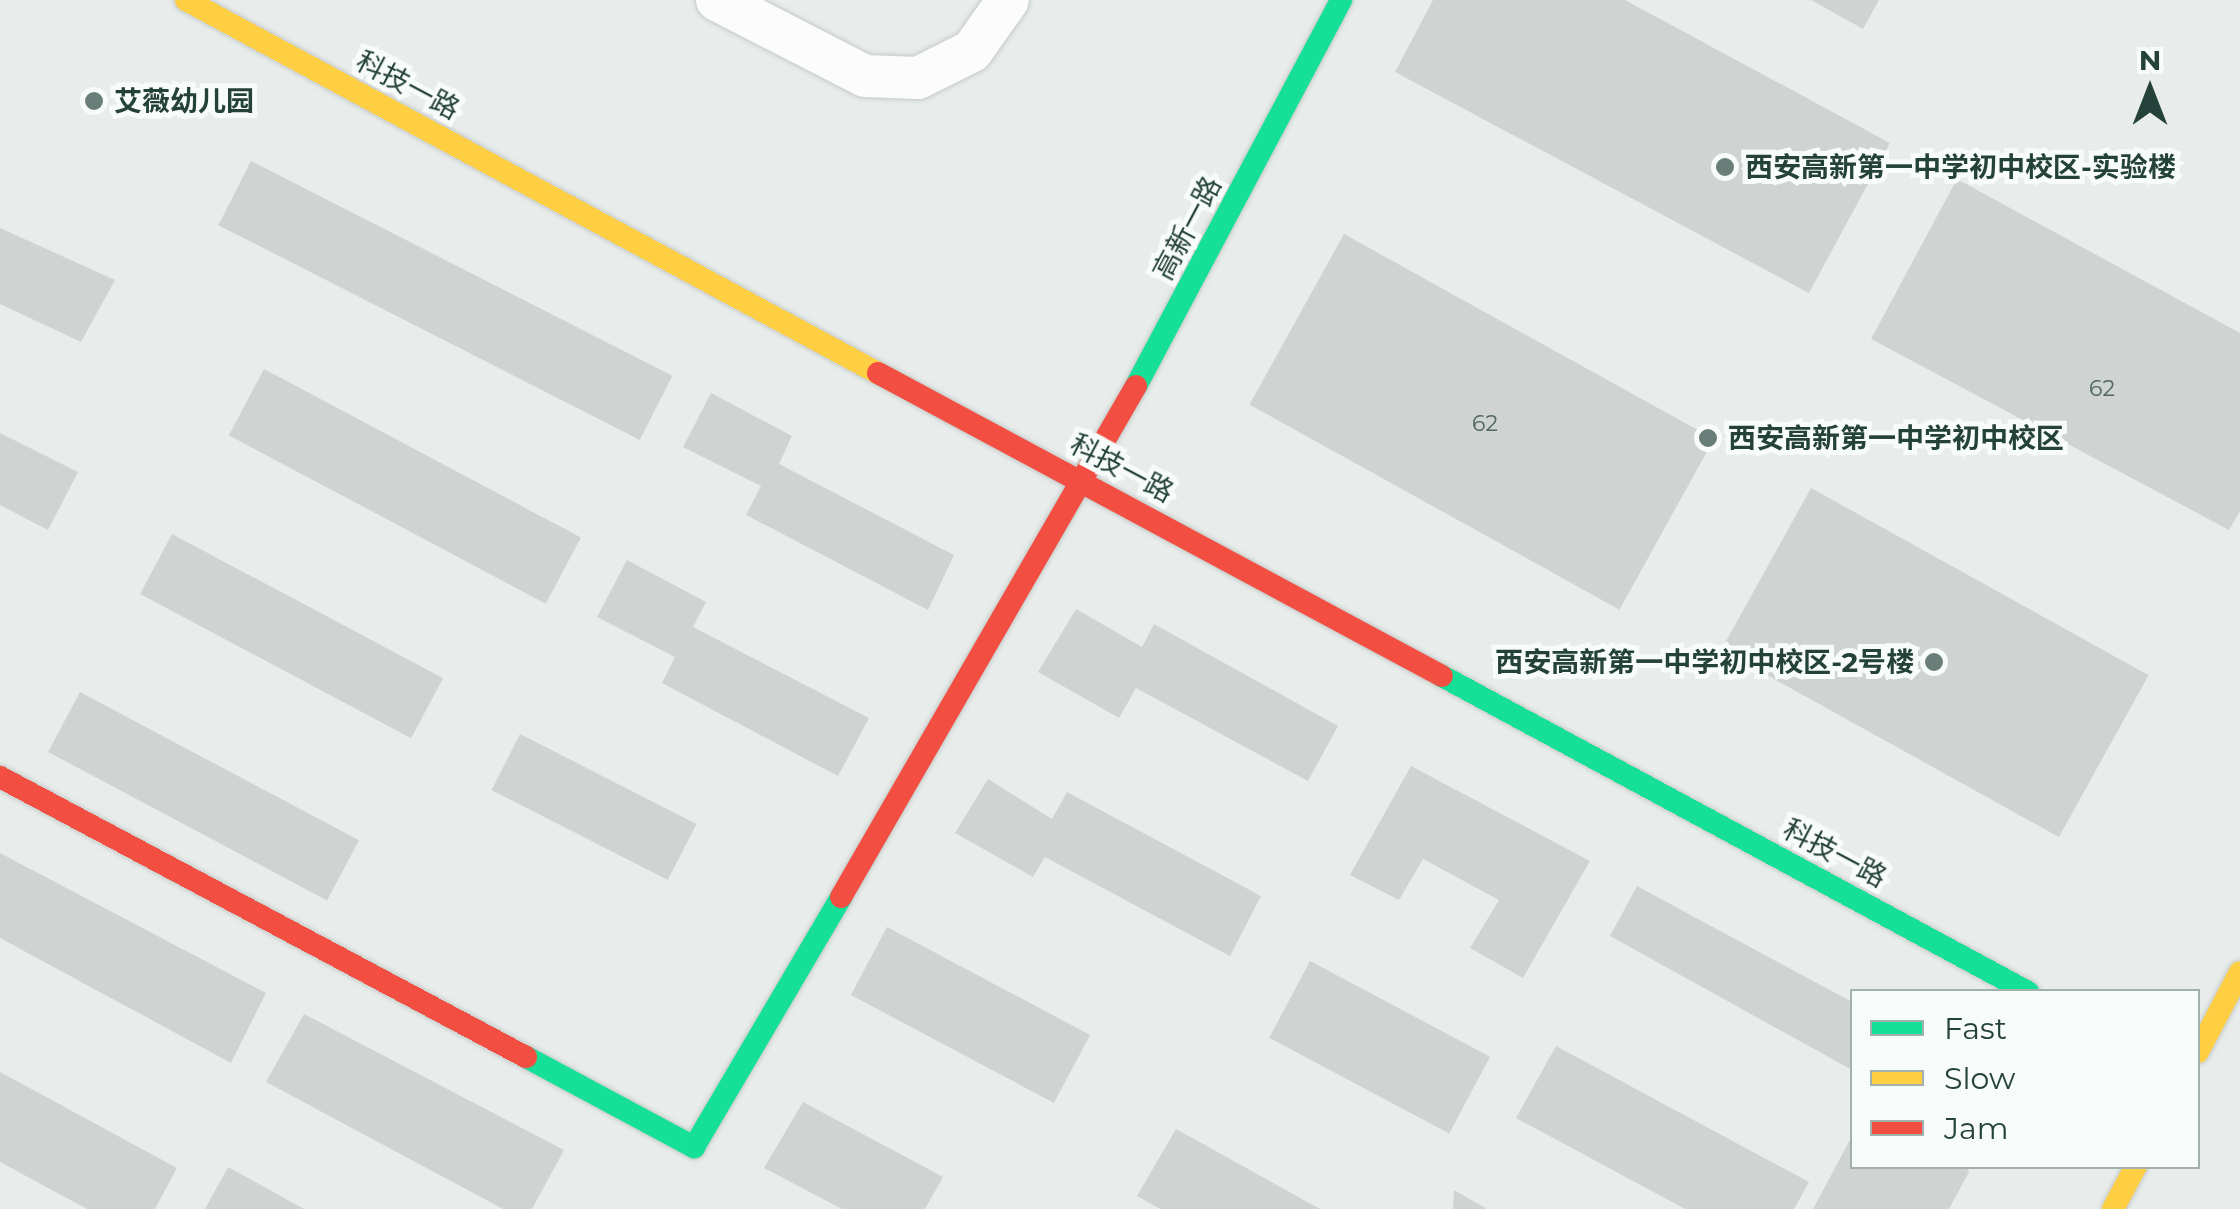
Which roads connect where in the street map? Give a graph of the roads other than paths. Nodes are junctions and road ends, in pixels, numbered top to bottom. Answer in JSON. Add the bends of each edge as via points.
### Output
{"nodes":[{"id":1,"x":186,"y":0,"type":"edge"},
{"id":2,"x":717,"y":0,"type":"edge"},
{"id":3,"x":1008,"y":0,"type":"edge"},
{"id":4,"x":1341,"y":0,"type":"edge"},
{"id":5,"x":1085,"y":483,"type":"junction"},
{"id":6,"x":0,"y":776,"type":"edge"},
{"id":7,"x":2240,"y":972,"type":"edge"},
{"id":8,"x":2022,"y":989,"type":"edge"},
{"id":9,"x":2200,"y":1048,"type":"edge"},
{"id":10,"x":2134,"y":1169,"type":"edge"},
{"id":11,"x":2113,"y":1209,"type":"edge"}],
"edges":[{"from":1,"to":5,"type":"street","name":"科技一路"},
{"from":2,"to":3,"type":"street","via":[[865,76],[918,78],[972,51]]},
{"from":4,"to":5,"type":"street","name":"高新一路"},
{"from":5,"to":6,"type":"street","name":"高新一路","via":[[694,1147]]},
{"from":5,"to":8,"type":"street","name":"科技一路"},
{"from":7,"to":9,"type":"street"},
{"from":10,"to":11,"type":"street"}]}
